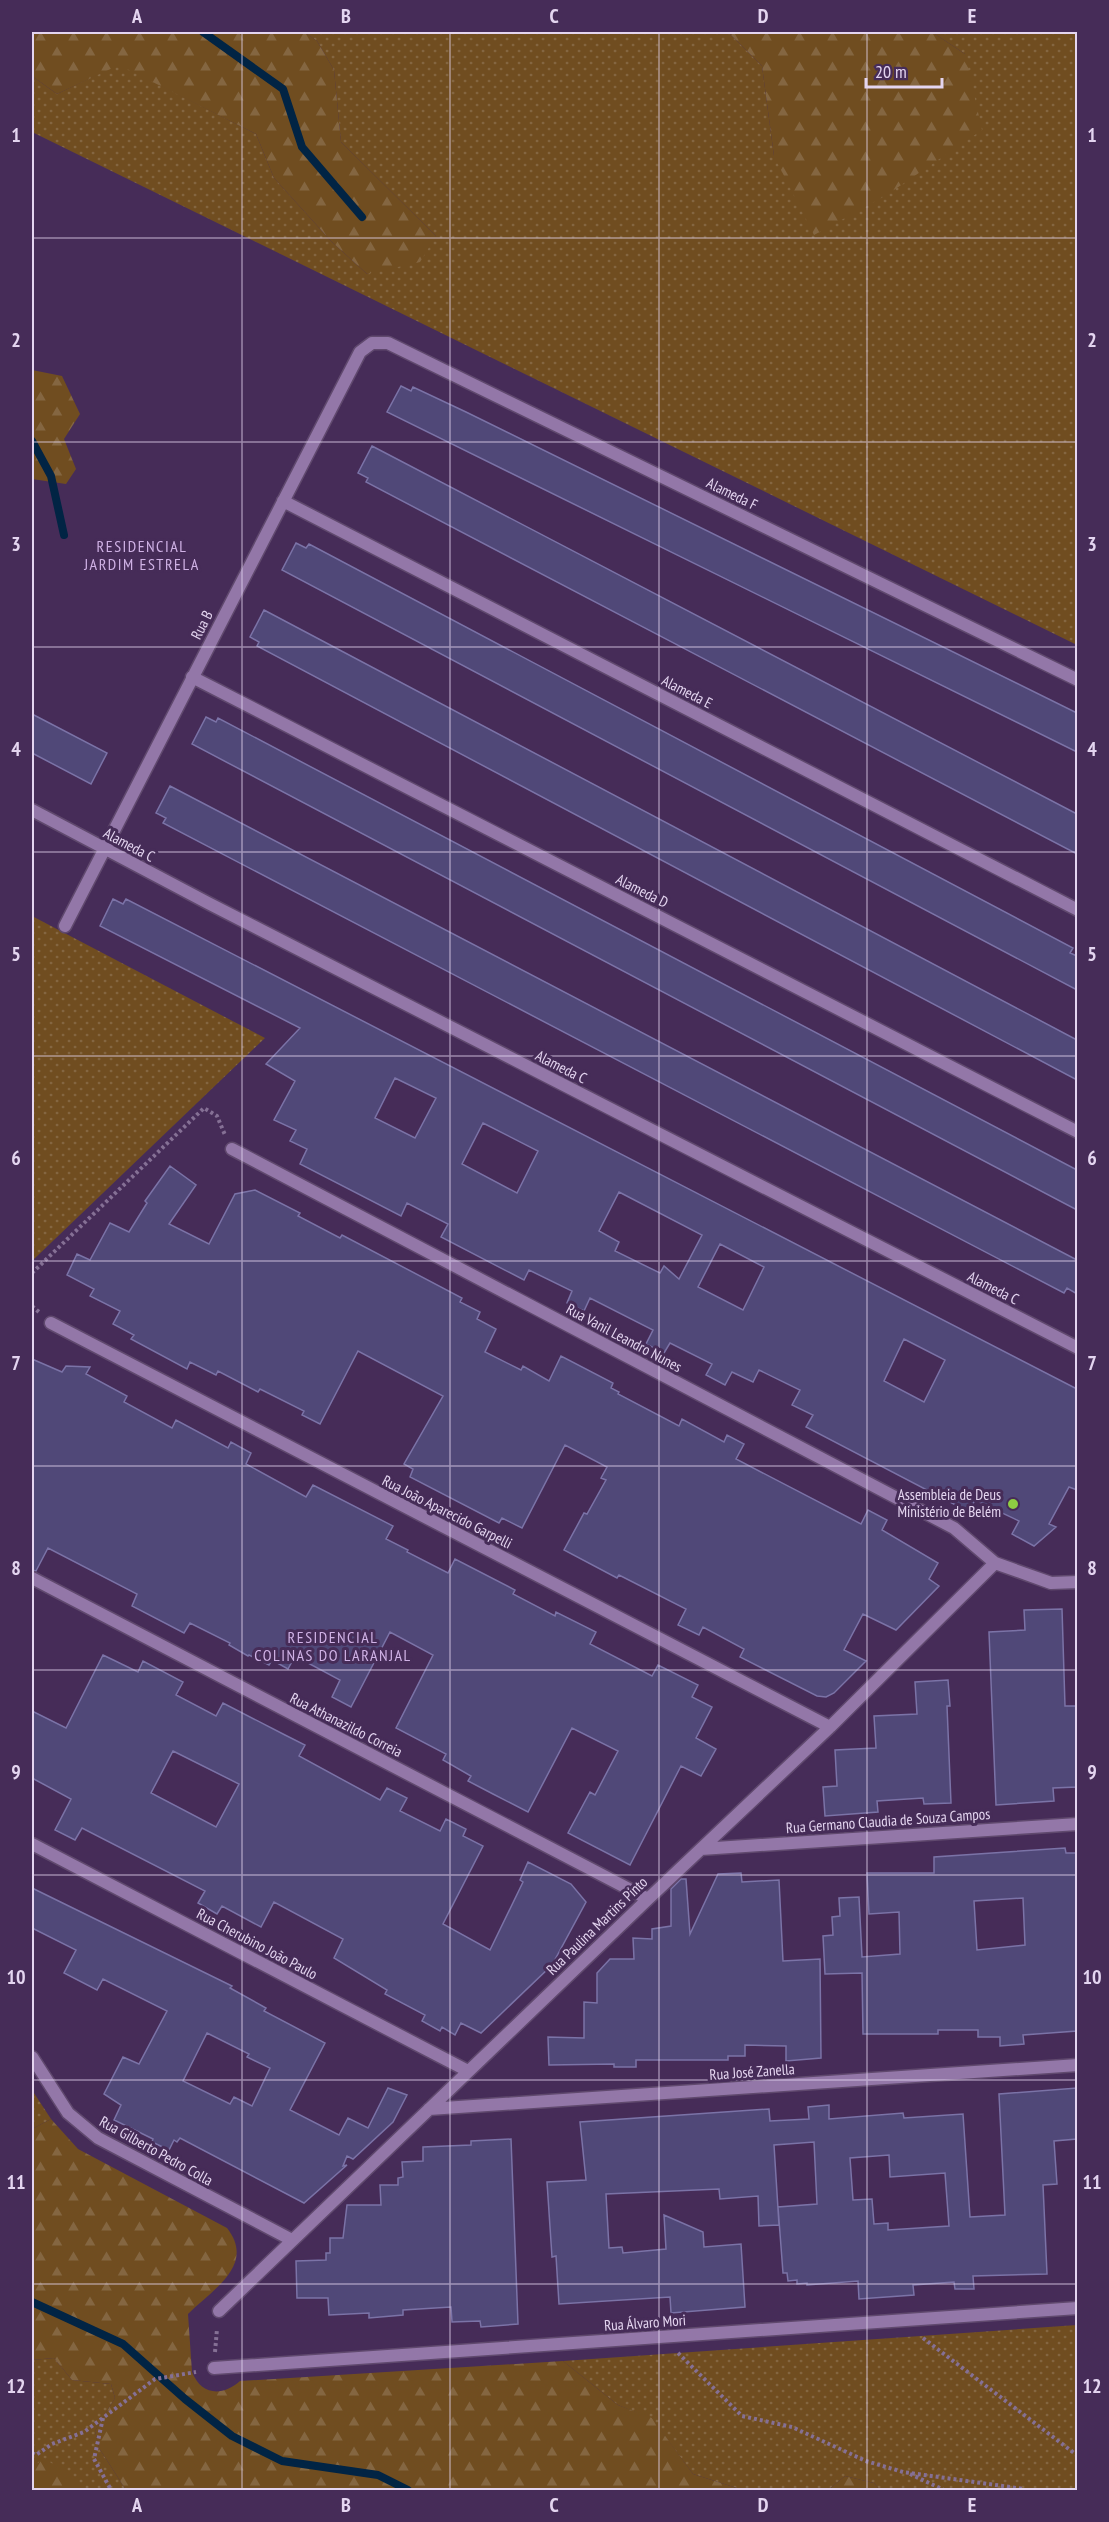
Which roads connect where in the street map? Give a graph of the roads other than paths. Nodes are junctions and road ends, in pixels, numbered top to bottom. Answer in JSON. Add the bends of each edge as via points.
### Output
{"nodes":[{"id":1,"x":372,"y":343,"type":"joint"},
{"id":2,"x":283,"y":501,"type":"junction"},
{"id":3,"x":192,"y":677,"type":"junction"},
{"id":4,"x":1077,"y":680,"type":"edge"},
{"id":5,"x":32,"y":810,"type":"edge"},
{"id":6,"x":104,"y":849,"type":"junction"},
{"id":7,"x":1077,"y":910,"type":"edge"},
{"id":8,"x":65,"y":926,"type":"dead end"},
{"id":9,"x":1077,"y":1132,"type":"edge"},
{"id":10,"x":232,"y":1149,"type":"road end"},
{"id":11,"x":51,"y":1323,"type":"dead end"},
{"id":12,"x":1077,"y":1348,"type":"edge"},
{"id":13,"x":995,"y":1563,"type":"junction"},
{"id":14,"x":32,"y":1578,"type":"edge"},
{"id":15,"x":1077,"y":1582,"type":"edge"},
{"id":16,"x":830,"y":1727,"type":"junction"},
{"id":17,"x":1077,"y":1824,"type":"edge"},
{"id":18,"x":32,"y":1844,"type":"edge"},
{"id":19,"x":701,"y":1849,"type":"junction"},
{"id":20,"x":648,"y":1899,"type":"junction"},
{"id":21,"x":32,"y":2057,"type":"edge"},
{"id":22,"x":1077,"y":2065,"type":"edge"},
{"id":23,"x":468,"y":2071,"type":"junction"},
{"id":24,"x":429,"y":2109,"type":"junction"},
{"id":25,"x":292,"y":2240,"type":"junction"},
{"id":26,"x":1077,"y":2308,"type":"edge"},
{"id":27,"x":219,"y":2311,"type":"road end"},
{"id":28,"x":214,"y":2368,"type":"road end"}],
"edges":[{"from":1,"to":2,"type":"street","name":"Rua B","via":[[360,352]]},
{"from":1,"to":4,"type":"street","name":"Alameda F","via":[[388,343]]},
{"from":2,"to":3,"type":"street","name":"Rua B"},
{"from":2,"to":7,"type":"street","name":"Alameda E"},
{"from":3,"to":6,"type":"street","name":"Rua B"},
{"from":3,"to":9,"type":"street","name":"Alameda D"},
{"from":5,"to":6,"type":"street","name":"Alameda C"},
{"from":6,"to":8,"type":"street","name":"Rua B"},
{"from":6,"to":12,"type":"street","name":"Alameda C"},
{"from":10,"to":13,"type":"street","name":"Rua Vanil Leandro Nunes","via":[[954,1528]]},
{"from":11,"to":16,"type":"street","name":"Rua João Aparecido Garpelli"},
{"from":13,"to":15,"type":"street","via":[[1051,1583]]},
{"from":13,"to":16,"type":"street","name":"Rua Paulina Martins Pinto"},
{"from":14,"to":20,"type":"street","name":"Rua Athanazildo Correia"},
{"from":16,"to":19,"type":"street","name":"Rua Paulina Martins Pinto"},
{"from":17,"to":19,"type":"street","name":"Rua Germano Claudia de Souza Campos"},
{"from":18,"to":23,"type":"street","name":"Rua Cherubino João Paulo"},
{"from":19,"to":20,"type":"street","name":"Rua Paulina Martins Pinto"},
{"from":20,"to":23,"type":"street","name":"Rua Paulina Martins Pinto"},
{"from":21,"to":25,"type":"street","name":"Rua Gilberto Pedro Colla","via":[[69,2113],[98,2138]]},
{"from":22,"to":24,"type":"street","name":"Rua José Zanella"},
{"from":23,"to":24,"type":"street","name":"Rua Paulina Martins Pinto"},
{"from":24,"to":25,"type":"street","name":"Rua Paulina Martins Pinto"},
{"from":25,"to":27,"type":"street","name":"Rua Paulina Martins Pinto"},
{"from":26,"to":28,"type":"street","name":"Rua Álvaro Mori"}]}
